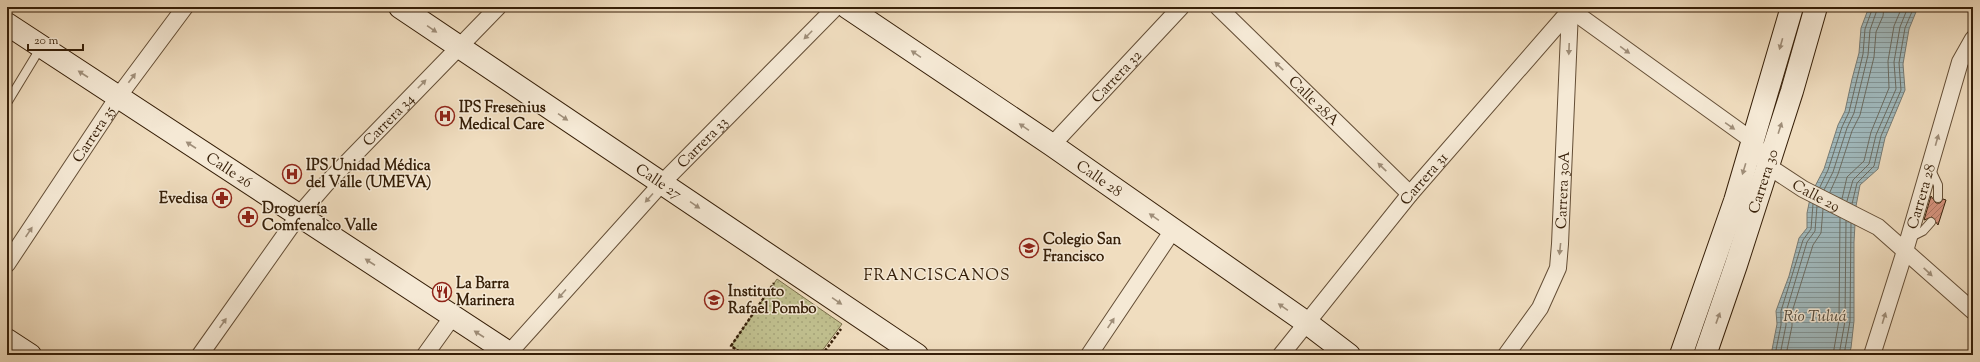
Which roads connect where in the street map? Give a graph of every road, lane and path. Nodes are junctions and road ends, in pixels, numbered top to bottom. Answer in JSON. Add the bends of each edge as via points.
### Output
{"nodes":[{"id":1,"x":186,"y":7,"type":"edge"},
{"id":2,"x":400,"y":7,"type":"edge"},
{"id":3,"x":498,"y":7,"type":"edge"},
{"id":4,"x":836,"y":7,"type":"edge"},
{"id":5,"x":847,"y":7,"type":"edge"},
{"id":6,"x":1181,"y":7,"type":"edge"},
{"id":7,"x":1218,"y":7,"type":"edge"},
{"id":8,"x":1792,"y":7,"type":"edge"},
{"id":9,"x":1816,"y":7,"type":"edge"},
{"id":10,"x":1570,"y":8,"type":"edge"},
{"id":11,"x":7,"y":24,"type":"edge"},
{"id":12,"x":1973,"y":39,"type":"edge"},
{"id":13,"x":42,"y":47,"type":"junction"},
{"id":14,"x":459,"y":47,"type":"junction"},
{"id":15,"x":1967,"y":65,"type":"edge"},
{"id":16,"x":118,"y":97,"type":"junction"},
{"id":17,"x":7,"y":103,"type":"edge"},
{"id":18,"x":1753,"y":142,"type":"junction"},
{"id":19,"x":1052,"y":146,"type":"junction"},
{"id":20,"x":1768,"y":166,"type":"junction"},
{"id":21,"x":1929,"y":167,"type":"junction"},
{"id":22,"x":662,"y":183,"type":"junction"},
{"id":23,"x":1410,"y":194,"type":"junction"},
{"id":24,"x":1938,"y":198,"type":"dead end"},
{"id":25,"x":299,"y":215,"type":"junction"},
{"id":26,"x":1930,"y":222,"type":"dead end"},
{"id":27,"x":1173,"y":230,"type":"junction"},
{"id":28,"x":1906,"y":245,"type":"junction"},
{"id":29,"x":7,"y":264,"type":"edge"},
{"id":30,"x":785,"y":266,"type":"junction"},
{"id":31,"x":1973,"y":311,"type":"edge"},
{"id":32,"x":853,"y":312,"type":"junction"},
{"id":33,"x":453,"y":316,"type":"junction"},
{"id":34,"x":1307,"y":323,"type":"junction"},
{"id":35,"x":7,"y":340,"type":"edge"},
{"id":36,"x":510,"y":354,"type":"edge"},
{"id":37,"x":30,"y":355,"type":"edge"},
{"id":38,"x":200,"y":355,"type":"edge"},
{"id":39,"x":425,"y":355,"type":"edge"},
{"id":40,"x":738,"y":355,"type":"edge"},
{"id":41,"x":822,"y":355,"type":"edge"},
{"id":42,"x":917,"y":355,"type":"edge"},
{"id":43,"x":1089,"y":355,"type":"edge"},
{"id":44,"x":1281,"y":355,"type":"edge"},
{"id":45,"x":1349,"y":355,"type":"edge"},
{"id":46,"x":1506,"y":355,"type":"edge"},
{"id":47,"x":1681,"y":355,"type":"edge"},
{"id":48,"x":1704,"y":355,"type":"edge"},
{"id":49,"x":1872,"y":355,"type":"edge"}],
"edges":[{"from":16,"to":1,"type":"street","name":"Carrera 35","one_way":true},
{"from":2,"to":14,"type":"main road","name":"Calle 27","one_way":true},
{"from":3,"to":14,"type":"street","name":"Carrera 34"},
{"from":4,"to":22,"type":"street","name":"Carrera 33","one_way":true},
{"from":19,"to":5,"type":"main road","name":"Calle 28","one_way":true},
{"from":6,"to":19,"type":"street","name":"Carrera 32"},
{"from":23,"to":7,"type":"street","name":"Calle 28A","one_way":true},
{"from":8,"to":18,"type":"main road","name":"Carrera 30","one_way":true},
{"from":20,"to":9,"type":"main road","name":"Carrera 30","one_way":true},
{"from":10,"to":18,"type":"street","name":"Calle 29","one_way":true},
{"from":10,"to":23,"type":"street","name":"Carrera 31"},
{"from":10,"to":46,"type":"street","name":"Carrera 30A","one_way":true,"via":[[1558,268],[1540,308]]},
{"from":11,"to":13,"type":"main road","name":"Calle 26"},
{"from":12,"to":15,"type":"street","name":"Carrera 28"},
{"from":16,"to":13,"type":"main road","name":"Calle 26","one_way":true},
{"from":13,"to":17,"type":"lane"},
{"from":14,"to":22,"type":"main road","name":"Calle 27","one_way":true},
{"from":25,"to":14,"type":"street","name":"Carrera 34","one_way":true},
{"from":21,"to":15,"type":"street","name":"Carrera 28","one_way":true},
{"from":25,"to":16,"type":"main road","name":"Calle 26","one_way":true},
{"from":29,"to":16,"type":"street","name":"Carrera 35","one_way":true},
{"from":18,"to":20,"type":"street","name":"Calle 29"},
{"from":18,"to":47,"type":"main road","name":"Carrera 30","one_way":true},
{"from":27,"to":19,"type":"main road","name":"Calle 28","one_way":true},
{"from":20,"to":28,"type":"street","name":"Calle 29","via":[[1803,189],[1878,227]]},
{"from":48,"to":20,"type":"main road","name":"Carrera 30","one_way":true},
{"from":21,"to":24,"type":"lane","via":[[1938,185]]},
{"from":21,"to":28,"type":"street","name":"Carrera 28"},
{"from":22,"to":30,"type":"main road","name":"Calle 27","one_way":true},
{"from":22,"to":36,"type":"street","name":"Carrera 33","one_way":true},
{"from":23,"to":34,"type":"street","name":"Carrera 31"},
{"from":33,"to":25,"type":"main road","name":"Calle 26","one_way":true},
{"from":38,"to":25,"type":"street","name":"Carrera 34","one_way":true},
{"from":26,"to":28,"type":"lane","via":[[1923,232]]},
{"from":34,"to":27,"type":"main road","name":"Calle 28","one_way":true},
{"from":43,"to":27,"type":"street","one_way":true},
{"from":28,"to":31,"type":"street","name":"Calle 29","one_way":true},
{"from":49,"to":28,"type":"street","name":"Carrera 28","one_way":true},
{"from":30,"to":32,"type":"main road","name":"Calle 27","one_way":true},
{"from":30,"to":40,"type":"path","via":[[731,346],[740,352]]},
{"from":32,"to":41,"type":"path"},
{"from":32,"to":42,"type":"main road","name":"Calle 27"},
{"from":36,"to":33,"type":"main road","name":"Calle 26","one_way":true},
{"from":33,"to":39,"type":"street"},
{"from":34,"to":44,"type":"street","name":"Carrera 31"},
{"from":34,"to":45,"type":"main road","name":"Calle 28"},
{"from":35,"to":37,"type":"main road"}]}
